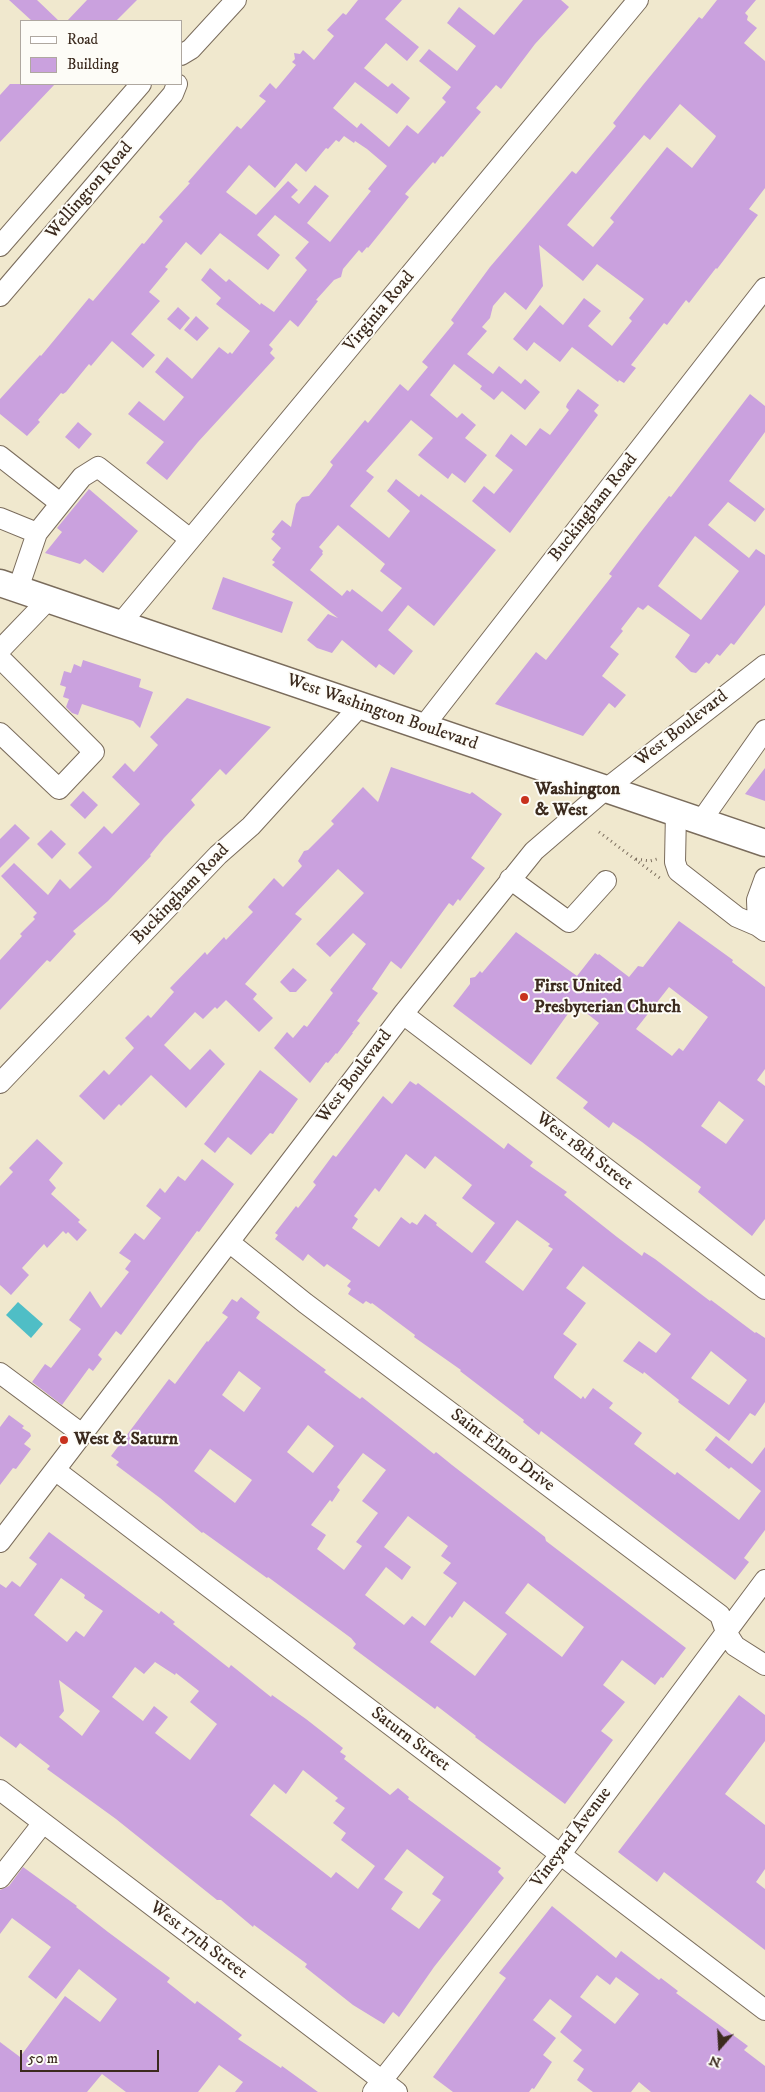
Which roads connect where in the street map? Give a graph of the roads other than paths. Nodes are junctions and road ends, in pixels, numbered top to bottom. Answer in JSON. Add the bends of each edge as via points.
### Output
{"nodes":[{"id":1,"x":236,"y":0,"type":"edge"},
{"id":2,"x":638,"y":0,"type":"edge"},
{"id":3,"x":186,"y":52,"type":"edge"},
{"id":4,"x":182,"y":70,"type":"edge"},
{"id":5,"x":140,"y":85,"type":"edge"},
{"id":6,"x":177,"y":85,"type":"edge"},
{"id":7,"x":61,"y":176,"type":"junction"},
{"id":8,"x":85,"y":197,"type":"junction"},
{"id":9,"x":38,"y":202,"type":"junction"},
{"id":10,"x":62,"y":223,"type":"junction"},
{"id":11,"x":0,"y":246,"type":"edge"},
{"id":12,"x":765,"y":288,"type":"edge"},
{"id":13,"x":0,"y":294,"type":"edge"},
{"id":14,"x":0,"y":456,"type":"edge"},
{"id":15,"x":60,"y":503,"type":"junction"},
{"id":16,"x":0,"y":518,"type":"edge"},
{"id":17,"x":38,"y":533,"type":"junction"},
{"id":18,"x":190,"y":539,"type":"junction"},
{"id":19,"x":9,"y":586,"type":"edge"},
{"id":20,"x":48,"y":600,"type":"junction"},
{"id":21,"x":121,"y":623,"type":"junction"},
{"id":22,"x":0,"y":650,"type":"edge"},
{"id":23,"x":0,"y":658,"type":"edge"},
{"id":24,"x":765,"y":665,"type":"edge"},
{"id":25,"x":360,"y":706,"type":"junction"},
{"id":26,"x":423,"y":727,"type":"junction"},
{"id":27,"x":765,"y":730,"type":"edge"},
{"id":28,"x":0,"y":733,"type":"edge"},
{"id":29,"x":606,"y":789,"type":"junction"},
{"id":30,"x":676,"y":812,"type":"junction"},
{"id":31,"x":702,"y":821,"type":"junction"},
{"id":32,"x":765,"y":843,"type":"edge"},
{"id":33,"x":765,"y":878,"type":"edge"},
{"id":34,"x":510,"y":879,"type":"junction"},
{"id":35,"x":606,"y":881,"type":"dead end"},
{"id":36,"x":762,"y":929,"type":"edge"},
{"id":37,"x":403,"y":1014,"type":"junction"},
{"id":38,"x":0,"y":1083,"type":"edge"},
{"id":39,"x":229,"y":1242,"type":"junction"},
{"id":40,"x":765,"y":1289,"type":"edge"},
{"id":41,"x":0,"y":1373,"type":"edge"},
{"id":42,"x":82,"y":1434,"type":"junction"},
{"id":43,"x":54,"y":1470,"type":"junction"},
{"id":44,"x":0,"y":1542,"type":"edge"},
{"id":45,"x":765,"y":1580,"type":"edge"},
{"id":46,"x":726,"y":1632,"type":"junction"},
{"id":47,"x":765,"y":1665,"type":"edge"},
{"id":48,"x":0,"y":1790,"type":"edge"},
{"id":49,"x":43,"y":1823,"type":"junction"},
{"id":50,"x":560,"y":1855,"type":"junction"},
{"id":51,"x":0,"y":1878,"type":"edge"},
{"id":52,"x":765,"y":2010,"type":"edge"},
{"id":53,"x":384,"y":2088,"type":"edge"}],
"edges":[{"from":1,"to":3,"type":"street"},
{"from":2,"to":18,"type":"street","name":"Virginia Road"},
{"from":3,"to":4,"type":"street"},
{"from":5,"to":7,"type":"street","name":"Wellington Road"},
{"from":6,"to":8,"type":"street","name":"Wellington Road","via":[[174,94]]},
{"from":7,"to":8,"type":"street"},
{"from":7,"to":9,"type":"street","name":"Wellington Road"},
{"from":8,"to":10,"type":"street","name":"Wellington Road"},
{"from":9,"to":10,"type":"street"},
{"from":9,"to":11,"type":"street","name":"Wellington Road"},
{"from":10,"to":13,"type":"street","name":"Wellington Road"},
{"from":12,"to":26,"type":"street","name":"Buckingham Road"},
{"from":14,"to":15,"type":"street"},
{"from":15,"to":17,"type":"street"},
{"from":15,"to":18,"type":"street","via":[[82,477],[98,467]]},
{"from":16,"to":17,"type":"street"},
{"from":17,"to":19,"type":"street"},
{"from":18,"to":21,"type":"street","name":"Virginia Road"},
{"from":19,"to":20,"type":"main road","name":"West Washington Boulevard"},
{"from":20,"to":21,"type":"main road","name":"West Washington Boulevard"},
{"from":20,"to":22,"type":"street"},
{"from":21,"to":25,"type":"main road","name":"West Washington Boulevard"},
{"from":23,"to":28,"type":"street","via":[[94,752],[59,789]]},
{"from":24,"to":29,"type":"street","name":"West Boulevard"},
{"from":25,"to":26,"type":"main road","name":"West Washington Boulevard"},
{"from":25,"to":38,"type":"street","name":"Buckingham Road","via":[[251,826],[218,855]]},
{"from":26,"to":29,"type":"main road","name":"West Washington Boulevard"},
{"from":27,"to":31,"type":"street"},
{"from":29,"to":30,"type":"main road","name":"West Washington Boulevard"},
{"from":29,"to":34,"type":"street","name":"West Boulevard","via":[[534,850]]},
{"from":30,"to":31,"type":"main road","name":"West Washington Boulevard"},
{"from":30,"to":36,"type":"street","via":[[675,862],[678,872],[737,917]]},
{"from":31,"to":32,"type":"main road","name":"West Washington Boulevard"},
{"from":33,"to":36,"type":"street","via":[[757,900]]},
{"from":34,"to":35,"type":"street","via":[[569,922]]},
{"from":34,"to":37,"type":"street","name":"West Boulevard"},
{"from":37,"to":39,"type":"street","name":"West Boulevard"},
{"from":37,"to":40,"type":"street","name":"West 18th Street"},
{"from":39,"to":42,"type":"street","name":"West Boulevard"},
{"from":39,"to":46,"type":"street","name":"Saint Elmo Drive","via":[[313,1309],[720,1615]]},
{"from":41,"to":42,"type":"street"},
{"from":42,"to":43,"type":"street","name":"West Boulevard"},
{"from":43,"to":44,"type":"street","name":"West Boulevard"},
{"from":43,"to":50,"type":"street","name":"Saturn Street"},
{"from":45,"to":46,"type":"street","name":"Vineyard Avenue"},
{"from":46,"to":47,"type":"street","name":"Saint Elmo Drive","via":[[735,1646]]},
{"from":46,"to":50,"type":"street","name":"Vineyard Avenue"},
{"from":48,"to":49,"type":"street","name":"West 17th Street"},
{"from":49,"to":51,"type":"street"},
{"from":49,"to":53,"type":"street","name":"West 17th Street"},
{"from":50,"to":52,"type":"street","name":"Saturn Street"},
{"from":50,"to":53,"type":"street","name":"Vineyard Avenue"}]}
